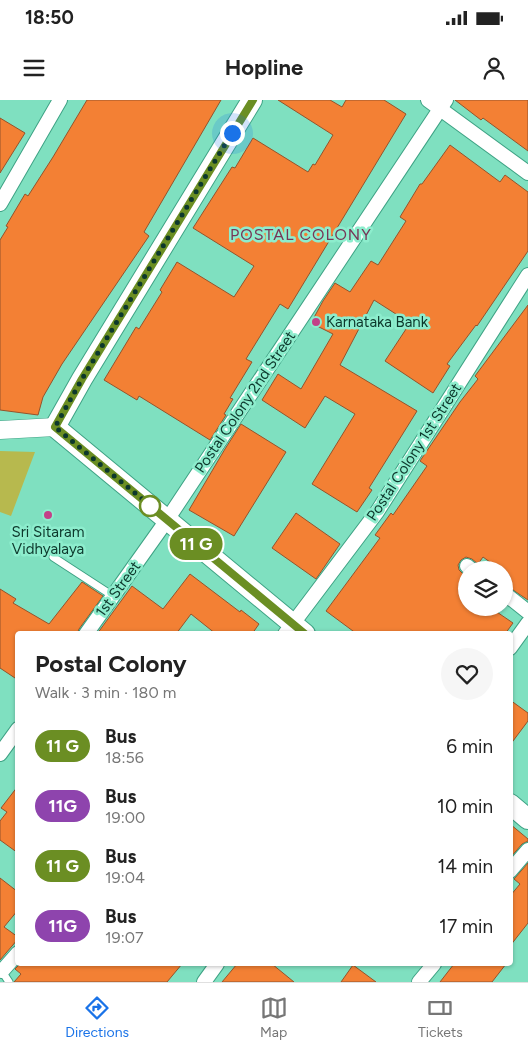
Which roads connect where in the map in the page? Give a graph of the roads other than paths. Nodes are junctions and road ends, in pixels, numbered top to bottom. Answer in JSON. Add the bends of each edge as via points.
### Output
{"nodes":[{"id":1,"x":60,"y":100,"type":"edge"},
{"id":2,"x":252,"y":100,"type":"edge"},
{"id":3,"x":428,"y":100,"type":"edge"},
{"id":4,"x":443,"y":104,"type":"edge"},
{"id":5,"x":528,"y":173,"type":"edge"},
{"id":6,"x":0,"y":204,"type":"edge"},
{"id":7,"x":528,"y":275,"type":"edge"},
{"id":8,"x":55,"y":427,"type":"junction"},
{"id":9,"x":0,"y":430,"type":"edge"},
{"id":10,"x":167,"y":520,"type":"junction"},
{"id":11,"x":53,"y":557,"type":"dead end"},
{"id":12,"x":113,"y":596,"type":"junction"},
{"id":13,"x":513,"y":600,"type":"edge"},
{"id":14,"x":528,"y":612,"type":"edge"},
{"id":15,"x":528,"y":623,"type":"edge"},
{"id":16,"x":88,"y":631,"type":"edge"},
{"id":17,"x":294,"y":631,"type":"edge"},
{"id":18,"x":513,"y":644,"type":"edge"},
{"id":19,"x":15,"y":734,"type":"edge"},
{"id":20,"x":0,"y":754,"type":"edge"},
{"id":21,"x":513,"y":806,"type":"edge"},
{"id":22,"x":528,"y":819,"type":"edge"},
{"id":23,"x":528,"y":850,"type":"edge"},
{"id":24,"x":513,"y":868,"type":"edge"},
{"id":25,"x":15,"y":958,"type":"edge"},
{"id":26,"x":216,"y":966,"type":"edge"},
{"id":27,"x":432,"y":966,"type":"edge"},
{"id":28,"x":4,"y":974,"type":"edge"},
{"id":29,"x":204,"y":982,"type":"edge"},
{"id":30,"x":419,"y":982,"type":"edge"}],
"edges":[{"from":1,"to":6,"type":"street"},
{"from":2,"to":8,"type":"main road"},
{"from":3,"to":4,"type":"street"},
{"from":4,"to":5,"type":"street"},
{"from":4,"to":10,"type":"street","name":"Postal Colony 2nd Street"},
{"from":7,"to":17,"type":"street","name":"Postal Colony 1st Street","via":[[377,512]]},
{"from":8,"to":9,"type":"street"},
{"from":8,"to":10,"type":"main road"},
{"from":10,"to":12,"type":"street","name":"1st Street"},
{"from":10,"to":17,"type":"main road"},
{"from":11,"to":12,"type":"lane"},
{"from":12,"to":16,"type":"street","name":"1st Street"},
{"from":13,"to":14,"type":"street"},
{"from":15,"to":18,"type":"street"},
{"from":19,"to":20,"type":"street"},
{"from":21,"to":22,"type":"main road"},
{"from":23,"to":24,"type":"street"},
{"from":25,"to":28,"type":"street"},
{"from":26,"to":29,"type":"street"},
{"from":27,"to":30,"type":"street"}]}
